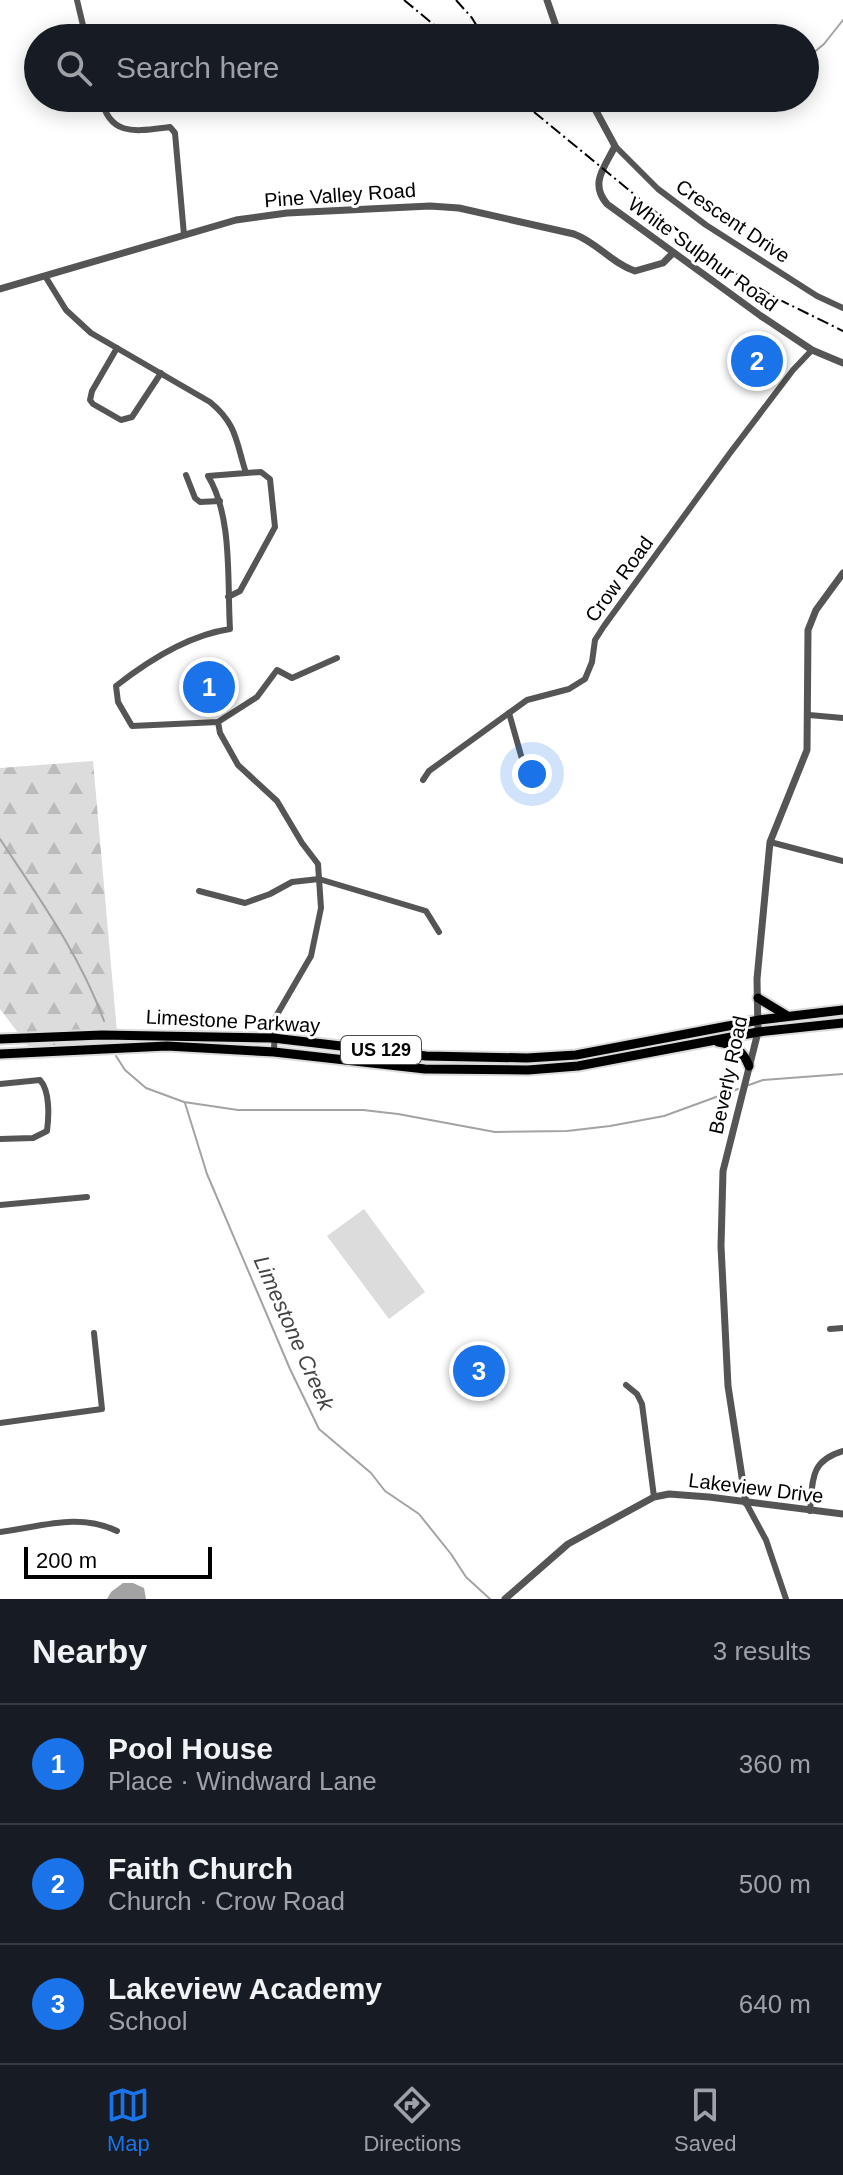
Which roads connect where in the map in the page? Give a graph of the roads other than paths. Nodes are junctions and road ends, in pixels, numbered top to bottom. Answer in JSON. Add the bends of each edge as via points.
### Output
{"nodes":[{"id":1,"x":77,"y":0,"type":"edge"},
{"id":2,"x":547,"y":0,"type":"edge"},
{"id":3,"x":83,"y":24,"type":"edge"},
{"id":4,"x":555,"y":24,"type":"edge"},
{"id":5,"x":107,"y":112,"type":"edge"},
{"id":6,"x":597,"y":112,"type":"edge"},
{"id":7,"x":615,"y":146,"type":"junction"},
{"id":8,"x":184,"y":235,"type":"junction"},
{"id":9,"x":672,"y":254,"type":"junction"},
{"id":10,"x":45,"y":276,"type":"junction"},
{"id":11,"x":0,"y":289,"type":"edge"},
{"id":12,"x":843,"y":308,"type":"edge"},
{"id":13,"x":117,"y":348,"type":"junction"},
{"id":14,"x":812,"y":350,"type":"junction"},
{"id":15,"x":843,"y":363,"type":"edge"},
{"id":16,"x":161,"y":373,"type":"junction"},
{"id":17,"x":246,"y":473,"type":"junction"},
{"id":18,"x":186,"y":475,"type":"dead end"},
{"id":19,"x":220,"y":501,"type":"junction"},
{"id":20,"x":843,"y":573,"type":"edge"},
{"id":21,"x":228,"y":597,"type":"junction"},
{"id":22,"x":337,"y":658,"type":"dead end"},
{"id":23,"x":509,"y":713,"type":"junction"},
{"id":24,"x":809,"y":715,"type":"junction"},
{"id":25,"x":843,"y":718,"type":"edge"},
{"id":26,"x":218,"y":722,"type":"junction"},
{"id":27,"x":423,"y":780,"type":"dead end"},
{"id":28,"x":534,"y":782,"type":"dead end"},
{"id":29,"x":770,"y":842,"type":"junction"},
{"id":30,"x":843,"y":861,"type":"edge"},
{"id":31,"x":319,"y":879,"type":"junction"},
{"id":32,"x":199,"y":891,"type":"dead end"},
{"id":33,"x":439,"y":932,"type":"dead end"},
{"id":34,"x":758,"y":998,"type":"junction"},
{"id":35,"x":843,"y":1010,"type":"edge"},
{"id":36,"x":789,"y":1017,"type":"junction"},
{"id":37,"x":759,"y":1020,"type":"junction"},
{"id":38,"x":843,"y":1023,"type":"edge"},
{"id":39,"x":758,"y":1032,"type":"junction"},
{"id":40,"x":273,"y":1038,"type":"junction"},
{"id":41,"x":0,"y":1039,"type":"edge"},
{"id":42,"x":711,"y":1041,"type":"junction"},
{"id":43,"x":274,"y":1052,"type":"junction"},
{"id":44,"x":0,"y":1054,"type":"edge"},
{"id":45,"x":749,"y":1066,"type":"junction"},
{"id":46,"x":0,"y":1084,"type":"edge"},
{"id":47,"x":0,"y":1139,"type":"edge"},
{"id":48,"x":0,"y":1194,"type":"edge"},
{"id":49,"x":87,"y":1197,"type":"dead end"},
{"id":50,"x":1,"y":1205,"type":"edge"},
{"id":51,"x":843,"y":1328,"type":"edge"},
{"id":52,"x":830,"y":1329,"type":"dead end"},
{"id":53,"x":94,"y":1333,"type":"dead end"},
{"id":54,"x":626,"y":1385,"type":"dead end"},
{"id":55,"x":0,"y":1423,"type":"edge"},
{"id":56,"x":843,"y":1451,"type":"edge"},
{"id":57,"x":654,"y":1497,"type":"junction"},
{"id":58,"x":746,"y":1503,"type":"junction"},
{"id":59,"x":810,"y":1511,"type":"junction"},
{"id":60,"x":843,"y":1514,"type":"edge"},
{"id":61,"x":117,"y":1531,"type":"dead end"},
{"id":62,"x":0,"y":1532,"type":"edge"},
{"id":63,"x":505,"y":1599,"type":"edge"},
{"id":64,"x":786,"y":1599,"type":"edge"}],
"edges":[{"from":1,"to":3,"type":"street"},
{"from":2,"to":4,"type":"street"},
{"from":5,"to":8,"type":"street","via":[[121,129],[170,127],[175,133]]},
{"from":6,"to":7,"type":"street"},
{"from":7,"to":9,"type":"street","name":"White Sulphur Road","via":[[598,178],[600,196]]},
{"from":7,"to":12,"type":"street","name":"Crescent Drive","via":[[658,189],[706,225]]},
{"from":8,"to":9,"type":"street","name":"Pine Valley Road","via":[[262,215],[430,206],[574,234],[635,271],[663,263]]},
{"from":8,"to":10,"type":"street","name":"Pine Valley Road"},
{"from":9,"to":14,"type":"street","name":"White Sulphur Road"},
{"from":10,"to":11,"type":"street","name":"Pine Valley Road"},
{"from":10,"to":13,"type":"street","via":[[66,310]]},
{"from":13,"to":16,"type":"street"},
{"from":13,"to":16,"type":"street","via":[[90,400],[121,420],[132,417]]},
{"from":14,"to":15,"type":"street","name":"White Sulphur Road"},
{"from":14,"to":23,"type":"street","name":"Crow Road","via":[[604,626],[585,679],[527,700]]},
{"from":16,"to":17,"type":"street","via":[[224,413],[239,441]]},
{"from":17,"to":19,"type":"street","via":[[208,476]]},
{"from":17,"to":21,"type":"street","via":[[261,472],[270,479],[275,527],[240,591]]},
{"from":18,"to":19,"type":"street","via":[[200,502]]},
{"from":19,"to":21,"type":"street"},
{"from":20,"to":24,"type":"street","name":"Beverly Road","via":[[808,630]]},
{"from":21,"to":26,"type":"street","via":[[230,629],[187,641],[116,686],[118,702],[132,726]]},
{"from":22,"to":26,"type":"street","via":[[292,678],[277,670],[257,697]]},
{"from":23,"to":27,"type":"street","name":"Crow Road"},
{"from":23,"to":28,"type":"street"},
{"from":24,"to":25,"type":"street"},
{"from":24,"to":29,"type":"street","name":"Beverly Road","via":[[803,764]]},
{"from":26,"to":31,"type":"street","via":[[238,765],[277,801],[318,864]]},
{"from":29,"to":30,"type":"street"},
{"from":29,"to":34,"type":"street","name":"Beverly Road"},
{"from":31,"to":32,"type":"street","via":[[292,882],[245,903]]},
{"from":31,"to":33,"type":"street","via":[[426,911]]},
{"from":31,"to":40,"type":"street","via":[[321,908],[311,956],[275,1018]]},
{"from":34,"to":36,"type":"main road"},
{"from":34,"to":37,"type":"street","name":"Beverly Road"},
{"from":35,"to":36,"type":"main road","name":"Limestone Parkway","number":"US 129"},
{"from":36,"to":37,"type":"main road","name":"Limestone Parkway","number":"US 129"},
{"from":37,"to":39,"type":"street","name":"Beverly Road"},
{"from":37,"to":40,"type":"main road","name":"Limestone Parkway","number":"US 129","via":[[576,1055],[527,1058],[426,1056]]},
{"from":38,"to":39,"type":"main road","name":"Limestone Parkway","number":"US 129"},
{"from":39,"to":42,"type":"main road","name":"Limestone Parkway","number":"US 129"},
{"from":39,"to":45,"type":"street","name":"Beverly Road"},
{"from":40,"to":41,"type":"main road","name":"Limestone Parkway","number":"US 129","via":[[132,1034]]},
{"from":40,"to":43,"type":"street"},
{"from":42,"to":43,"type":"main road","name":"Limestone Parkway","number":"US 129","via":[[528,1070],[425,1069]]},
{"from":42,"to":45,"type":"main road","via":[[733,1045]]},
{"from":43,"to":44,"type":"main road","name":"Limestone Parkway","number":"US 129","via":[[167,1046]]},
{"from":45,"to":58,"type":"street","name":"Beverly Road","via":[[723,1171],[721,1246],[728,1386]]},
{"from":46,"to":47,"type":"street","via":[[40,1080],[46,1088],[48,1124],[47,1131],[33,1138]]},
{"from":48,"to":50,"type":"street"},
{"from":49,"to":50,"type":"street"},
{"from":51,"to":52,"type":"street"},
{"from":53,"to":55,"type":"street","via":[[102,1409]]},
{"from":54,"to":57,"type":"street","via":[[642,1404]]},
{"from":56,"to":59,"type":"street","via":[[825,1458],[813,1473]]},
{"from":57,"to":58,"type":"street","name":"Lakeview Drive"},
{"from":57,"to":63,"type":"street","name":"Lakeview Drive","via":[[568,1544]]},
{"from":58,"to":59,"type":"street","name":"Lakeview Drive"},
{"from":58,"to":64,"type":"street","via":[[766,1540]]},
{"from":59,"to":60,"type":"street","name":"Lakeview Drive"},
{"from":61,"to":62,"type":"street","via":[[100,1523],[68,1520]]}]}
